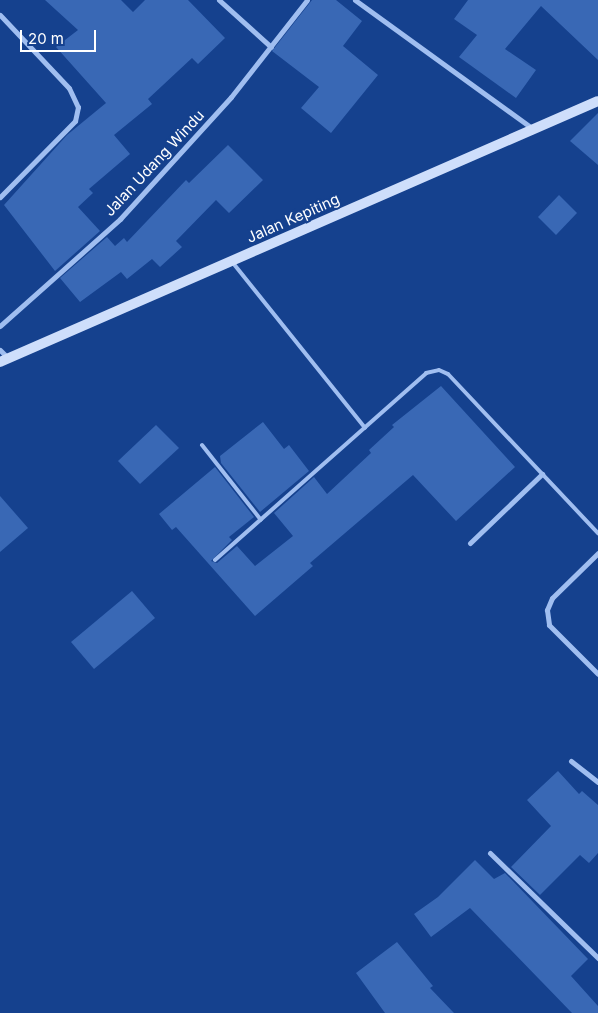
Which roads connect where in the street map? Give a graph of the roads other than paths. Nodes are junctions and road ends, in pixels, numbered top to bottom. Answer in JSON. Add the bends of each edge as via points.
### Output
{"nodes":[{"id":1,"x":219,"y":0,"type":"edge"},
{"id":2,"x":307,"y":0,"type":"edge"},
{"id":3,"x":356,"y":0,"type":"edge"},
{"id":4,"x":0,"y":15,"type":"edge"},
{"id":5,"x":271,"y":47,"type":"junction"},
{"id":6,"x":598,"y":101,"type":"edge"},
{"id":7,"x":534,"y":129,"type":"junction"},
{"id":8,"x":0,"y":197,"type":"edge"},
{"id":9,"x":231,"y":261,"type":"junction"},
{"id":10,"x":0,"y":326,"type":"edge"},
{"id":11,"x":0,"y":350,"type":"edge"},
{"id":12,"x":4,"y":360,"type":"edge"},
{"id":13,"x":365,"y":428,"type":"junction"},
{"id":14,"x":202,"y":445,"type":"dead end"},
{"id":15,"x":542,"y":474,"type":"junction"},
{"id":16,"x":261,"y":520,"type":"junction"},
{"id":17,"x":598,"y":533,"type":"edge"},
{"id":18,"x":470,"y":543,"type":"dead end"},
{"id":19,"x":598,"y":553,"type":"edge"},
{"id":20,"x":215,"y":560,"type":"dead end"},
{"id":21,"x":598,"y":674,"type":"edge"},
{"id":22,"x":571,"y":761,"type":"dead end"},
{"id":23,"x":598,"y":782,"type":"edge"},
{"id":24,"x":490,"y":853,"type":"dead end"},
{"id":25,"x":598,"y":958,"type":"edge"}],
"edges":[{"from":1,"to":5,"type":"street"},
{"from":2,"to":5,"type":"street","name":"Jalan Udang Windu"},
{"from":3,"to":7,"type":"street"},
{"from":4,"to":8,"type":"street","via":[[69,88],[78,107],[75,121]]},
{"from":5,"to":10,"type":"street","name":"Jalan Udang Windu","via":[[232,97],[120,219]]},
{"from":6,"to":7,"type":"main road","name":"Jalan Kepiting"},
{"from":7,"to":9,"type":"main road","name":"Jalan Kepiting"},
{"from":9,"to":12,"type":"main road","name":"Jalan Kepiting"},
{"from":9,"to":13,"type":"lane"},
{"from":11,"to":12,"type":"street"},
{"from":13,"to":15,"type":"lane","via":[[426,373],[439,370],[448,374]]},
{"from":13,"to":16,"type":"lane"},
{"from":14,"to":16,"type":"lane"},
{"from":15,"to":17,"type":"lane"},
{"from":15,"to":18,"type":"street"},
{"from":16,"to":20,"type":"lane"},
{"from":19,"to":21,"type":"street","via":[[552,598],[547,610],[549,625]]},
{"from":22,"to":23,"type":"street"},
{"from":24,"to":25,"type":"street"}]}
